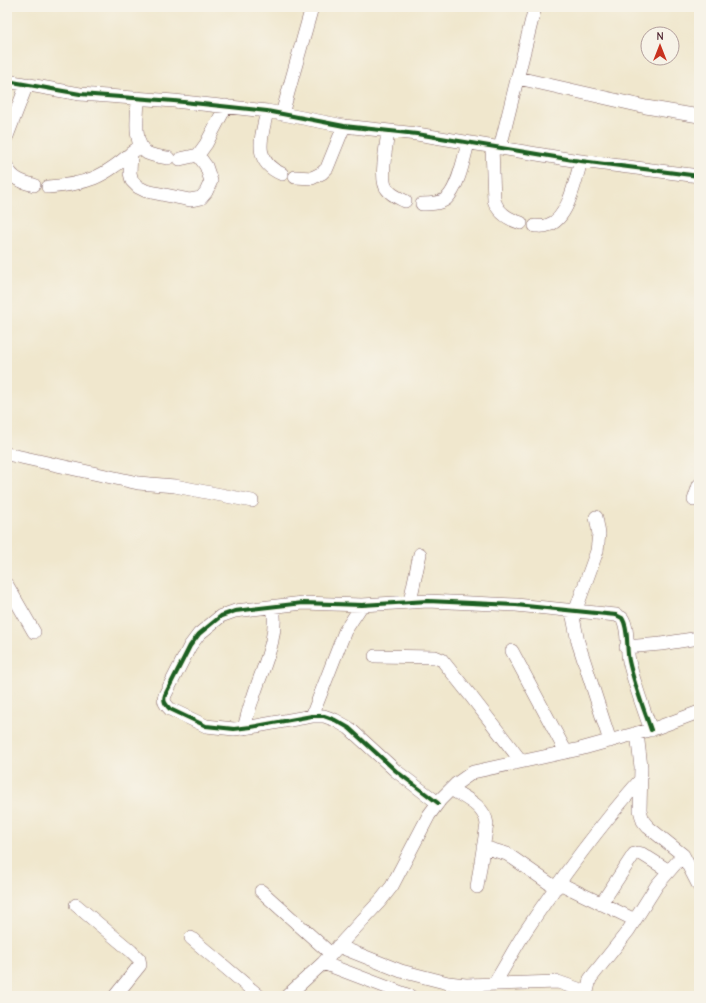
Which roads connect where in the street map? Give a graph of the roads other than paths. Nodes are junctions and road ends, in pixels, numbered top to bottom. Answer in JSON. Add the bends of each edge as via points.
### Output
{"nodes":[{"id":1,"x":312,"y":7,"type":"edge"},
{"id":2,"x":535,"y":7,"type":"edge"},
{"id":3,"x":518,"y":78,"type":"junction"},
{"id":4,"x":7,"y":80,"type":"edge"},
{"id":5,"x":27,"y":84,"type":"junction"},
{"id":6,"x":138,"y":98,"type":"junction"},
{"id":7,"x":226,"y":106,"type":"junction"},
{"id":8,"x":267,"y":111,"type":"junction"},
{"id":9,"x":282,"y":114,"type":"junction"},
{"id":10,"x":699,"y":116,"type":"edge"},
{"id":11,"x":344,"y":126,"type":"junction"},
{"id":12,"x":388,"y":131,"type":"junction"},
{"id":13,"x":7,"y":136,"type":"edge"},
{"id":14,"x":468,"y":143,"type":"junction"},
{"id":15,"x":496,"y":147,"type":"junction"},
{"id":16,"x":136,"y":150,"type":"junction"},
{"id":17,"x":198,"y":155,"type":"junction"},
{"id":18,"x":581,"y":161,"type":"junction"},
{"id":19,"x":7,"y":167,"type":"edge"},
{"id":20,"x":282,"y":174,"type":"dead end"},
{"id":21,"x":699,"y":176,"type":"edge"},
{"id":22,"x":295,"y":177,"type":"dead end"},
{"id":23,"x":34,"y":185,"type":"dead end"},
{"id":24,"x":48,"y":187,"type":"dead end"},
{"id":25,"x":405,"y":201,"type":"dead end"},
{"id":26,"x":422,"y":204,"type":"dead end"},
{"id":27,"x":520,"y":223,"type":"dead end"},
{"id":28,"x":536,"y":226,"type":"dead end"},
{"id":29,"x":7,"y":454,"type":"edge"},
{"id":30,"x":699,"y":485,"type":"edge"},
{"id":31,"x":694,"y":500,"type":"dead end"},
{"id":32,"x":252,"y":501,"type":"dead end"},
{"id":33,"x":596,"y":517,"type":"dead end"},
{"id":34,"x":420,"y":554,"type":"dead end"},
{"id":35,"x":7,"y":585,"type":"edge"},
{"id":36,"x":410,"y":602,"type":"junction"},
{"id":37,"x":362,"y":605,"type":"junction"},
{"id":38,"x":273,"y":607,"type":"junction"},
{"id":39,"x":573,"y":612,"type":"junction"},
{"id":40,"x":34,"y":632,"type":"dead end"},
{"id":41,"x":699,"y":638,"type":"edge"},
{"id":42,"x":626,"y":647,"type":"junction"},
{"id":43,"x":512,"y":651,"type":"dead end"},
{"id":44,"x":375,"y":656,"type":"dead end"},
{"id":45,"x":699,"y":712,"type":"edge"},
{"id":46,"x":312,"y":716,"type":"junction"},
{"id":47,"x":244,"y":728,"type":"junction"},
{"id":48,"x":651,"y":730,"type":"junction"},
{"id":49,"x":638,"y":733,"type":"junction"},
{"id":50,"x":610,"y":741,"type":"junction"},
{"id":51,"x":566,"y":752,"type":"junction"},
{"id":52,"x":521,"y":761,"type":"junction"},
{"id":53,"x":641,"y":778,"type":"junction"},
{"id":54,"x":451,"y":789,"type":"junction"},
{"id":55,"x":438,"y":803,"type":"junction"},
{"id":56,"x":483,"y":846,"type":"junction"},
{"id":57,"x":683,"y":855,"type":"junction"},
{"id":58,"x":669,"y":871,"type":"junction"},
{"id":59,"x":557,"y":886,"type":"junction"},
{"id":60,"x":699,"y":886,"type":"edge"},
{"id":61,"x":477,"y":887,"type":"dead end"},
{"id":62,"x":261,"y":892,"type":"dead end"},
{"id":63,"x":601,"y":904,"type":"junction"},
{"id":64,"x":76,"y":905,"type":"dead end"},
{"id":65,"x":635,"y":920,"type":"junction"},
{"id":66,"x":191,"y":938,"type":"dead end"},
{"id":67,"x":331,"y":954,"type":"junction"},
{"id":68,"x":494,"y":984,"type":"junction"},
{"id":69,"x":590,"y":993,"type":"edge"},
{"id":70,"x":291,"y":995,"type":"edge"},
{"id":71,"x":115,"y":996,"type":"edge"},
{"id":72,"x":259,"y":996,"type":"edge"},
{"id":73,"x":410,"y":996,"type":"edge"}],
"edges":[{"from":1,"to":9,"type":"street"},
{"from":2,"to":3,"type":"street"},
{"from":3,"to":10,"type":"street","via":[[646,107]]},
{"from":3,"to":15,"type":"street"},
{"from":4,"to":5,"type":"street"},
{"from":5,"to":6,"type":"street","via":[[80,94]]},
{"from":5,"to":13,"type":"street"},
{"from":6,"to":7,"type":"street"},
{"from":6,"to":16,"type":"street"},
{"from":7,"to":8,"type":"street"},
{"from":7,"to":17,"type":"street"},
{"from":8,"to":9,"type":"street"},
{"from":8,"to":20,"type":"street","via":[[260,146],[262,157],[273,171]]},
{"from":9,"to":11,"type":"street"},
{"from":11,"to":12,"type":"street"},
{"from":11,"to":22,"type":"street","via":[[327,168],[312,178]]},
{"from":12,"to":14,"type":"street"},
{"from":12,"to":25,"type":"street","via":[[383,180],[386,188]]},
{"from":14,"to":15,"type":"street"},
{"from":14,"to":26,"type":"street","via":[[451,193],[446,199],[436,203]]},
{"from":15,"to":18,"type":"street"},
{"from":15,"to":27,"type":"street","via":[[496,207],[502,214]]},
{"from":16,"to":17,"type":"street","via":[[174,158]]},
{"from":16,"to":17,"type":"street","via":[[130,173],[132,181],[138,187],[190,200],[201,198],[210,181],[206,166]]},
{"from":16,"to":24,"type":"street","via":[[94,178]]},
{"from":18,"to":21,"type":"street"},
{"from":18,"to":28,"type":"street","via":[[564,210],[548,226]]},
{"from":19,"to":23,"type":"street","via":[[20,181]]},
{"from":29,"to":32,"type":"street","via":[[138,483],[175,486]]},
{"from":30,"to":31,"type":"street"},
{"from":33,"to":39,"type":"street","via":[[599,534],[597,551]]},
{"from":34,"to":36,"type":"street"},
{"from":35,"to":40,"type":"street"},
{"from":36,"to":37,"type":"street"},
{"from":36,"to":39,"type":"street","via":[[516,605]]},
{"from":37,"to":38,"type":"street","via":[[303,603]]},
{"from":37,"to":46,"type":"street","via":[[345,631]]},
{"from":38,"to":47,"type":"street","via":[[275,629],[272,642]]},
{"from":38,"to":47,"type":"street","via":[[235,611],[221,616],[190,646],[164,699],[170,709],[206,726]]},
{"from":39,"to":42,"type":"street","via":[[616,615],[622,618],[626,627]]},
{"from":39,"to":50,"type":"street","via":[[578,642]]},
{"from":41,"to":42,"type":"street"},
{"from":42,"to":48,"type":"street","via":[[636,688]]},
{"from":43,"to":51,"type":"street"},
{"from":44,"to":52,"type":"street","via":[[435,657],[442,660]]},
{"from":45,"to":48,"type":"street"},
{"from":46,"to":47,"type":"street"},
{"from":46,"to":55,"type":"street","via":[[324,716],[349,728],[396,771]]},
{"from":48,"to":49,"type":"street"},
{"from":49,"to":50,"type":"street"},
{"from":49,"to":53,"type":"street"},
{"from":50,"to":51,"type":"street"},
{"from":51,"to":52,"type":"street"},
{"from":52,"to":54,"type":"street","via":[[473,772]]},
{"from":53,"to":57,"type":"street","via":[[640,810],[643,821],[648,828]]},
{"from":53,"to":59,"type":"street","via":[[606,819]]},
{"from":54,"to":55,"type":"street"},
{"from":54,"to":56,"type":"street","via":[[483,813],[487,824]]},
{"from":55,"to":67,"type":"street","via":[[429,815],[392,886]]},
{"from":56,"to":59,"type":"street","via":[[507,854]]},
{"from":56,"to":61,"type":"street"},
{"from":57,"to":58,"type":"street"},
{"from":57,"to":60,"type":"street"},
{"from":58,"to":63,"type":"street","via":[[642,854],[634,854]]},
{"from":58,"to":65,"type":"street"},
{"from":59,"to":63,"type":"street"},
{"from":59,"to":68,"type":"street"},
{"from":62,"to":67,"type":"street"},
{"from":63,"to":65,"type":"street"},
{"from":64,"to":71,"type":"street","via":[[139,959],[140,965]]},
{"from":65,"to":69,"type":"street","via":[[590,979]]},
{"from":66,"to":72,"type":"street"},
{"from":67,"to":68,"type":"street","via":[[448,983]]},
{"from":67,"to":70,"type":"street"},
{"from":67,"to":73,"type":"street"},
{"from":68,"to":69,"type":"street","via":[[558,982]]}]}
